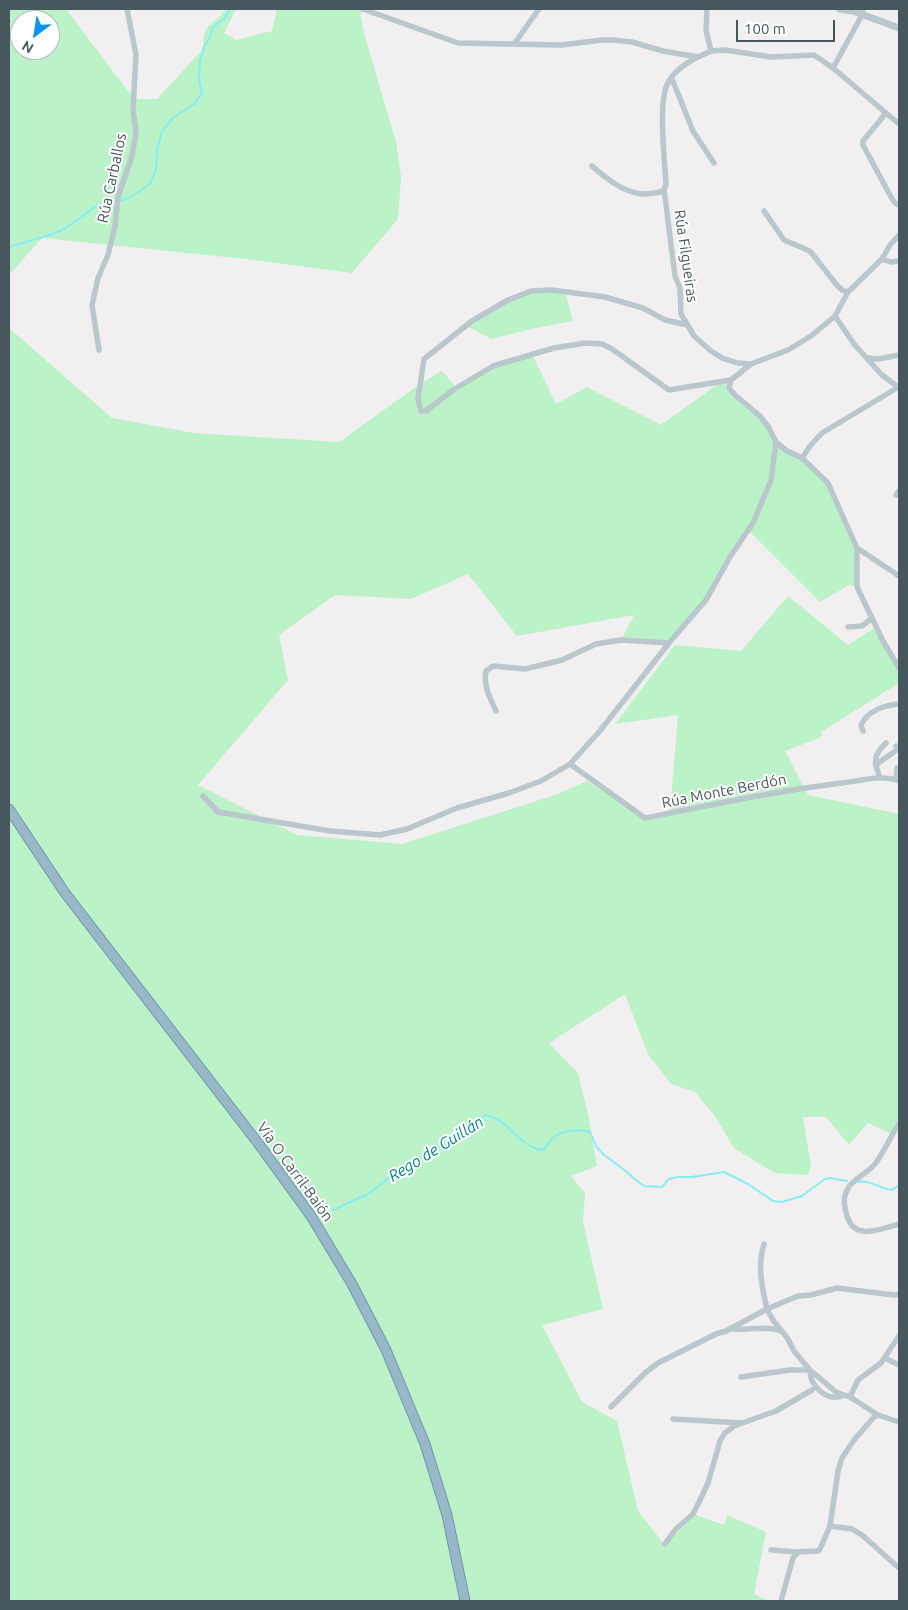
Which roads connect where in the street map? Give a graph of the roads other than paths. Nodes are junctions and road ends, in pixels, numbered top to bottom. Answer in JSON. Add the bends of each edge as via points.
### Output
{"nodes":[{"id":1,"x":127,"y":9,"type":"edge"},
{"id":2,"x":363,"y":9,"type":"edge"},
{"id":3,"x":539,"y":9,"type":"edge"},
{"id":4,"x":706,"y":9,"type":"edge"},
{"id":5,"x":839,"y":9,"type":"edge"},
{"id":6,"x":863,"y":12,"type":"edge"},
{"id":7,"x":899,"y":28,"type":"edge"},
{"id":8,"x":514,"y":44,"type":"junction"},
{"id":9,"x":711,"y":51,"type":"junction"},
{"id":10,"x":698,"y":58,"type":"junction"},
{"id":11,"x":833,"y":68,"type":"junction"},
{"id":12,"x":672,"y":79,"type":"junction"},
{"id":13,"x":886,"y":113,"type":"junction"},
{"id":14,"x":899,"y":124,"type":"edge"},
{"id":15,"x":714,"y":163,"type":"dead end"},
{"id":16,"x":592,"y":166,"type":"dead end"},
{"id":17,"x":664,"y":189,"type":"junction"},
{"id":18,"x":899,"y":204,"type":"edge"},
{"id":19,"x":764,"y":211,"type":"dead end"},
{"id":20,"x":899,"y":235,"type":"edge"},
{"id":21,"x":882,"y":259,"type":"junction"},
{"id":22,"x":899,"y":261,"type":"edge"},
{"id":23,"x":848,"y":292,"type":"junction"},
{"id":24,"x":834,"y":316,"type":"junction"},
{"id":25,"x":686,"y":325,"type":"junction"},
{"id":26,"x":99,"y":350,"type":"dead end"},
{"id":27,"x":899,"y":354,"type":"edge"},
{"id":28,"x":868,"y":358,"type":"junction"},
{"id":29,"x":751,"y":364,"type":"junction"},
{"id":30,"x":731,"y":380,"type":"junction"},
{"id":31,"x":898,"y":388,"type":"edge"},
{"id":32,"x":776,"y":442,"type":"junction"},
{"id":33,"x":802,"y":458,"type":"junction"},
{"id":34,"x":857,"y":548,"type":"junction"},
{"id":35,"x":899,"y":576,"type":"edge"},
{"id":36,"x":872,"y":618,"type":"junction"},
{"id":37,"x":848,"y":627,"type":"dead end"},
{"id":38,"x":670,"y":643,"type":"junction"},
{"id":39,"x":899,"y":668,"type":"edge"},
{"id":40,"x":899,"y":704,"type":"edge"},
{"id":41,"x":496,"y":711,"type":"dead end"},
{"id":42,"x":863,"y":731,"type":"dead end"},
{"id":43,"x":886,"y":743,"type":"dead end"},
{"id":44,"x":896,"y":746,"type":"dead end"},
{"id":45,"x":570,"y":764,"type":"junction"},
{"id":46,"x":876,"y":766,"type":"junction"},
{"id":47,"x":897,"y":768,"type":"dead end"},
{"id":48,"x":880,"y":778,"type":"junction"},
{"id":49,"x":898,"y":780,"type":"edge"},
{"id":50,"x":203,"y":796,"type":"dead end"},
{"id":51,"x":9,"y":809,"type":"edge"},
{"id":52,"x":899,"y":1124,"type":"edge"},
{"id":53,"x":899,"y":1224,"type":"edge"},
{"id":54,"x":764,"y":1244,"type":"dead end"},
{"id":55,"x":899,"y":1294,"type":"edge"},
{"id":56,"x":767,"y":1310,"type":"junction"},
{"id":57,"x":730,"y":1329,"type":"junction"},
{"id":58,"x":783,"y":1332,"type":"junction"},
{"id":59,"x":899,"y":1336,"type":"edge"},
{"id":60,"x":885,"y":1358,"type":"junction"},
{"id":61,"x":899,"y":1366,"type":"edge"},
{"id":62,"x":810,"y":1370,"type":"junction"},
{"id":63,"x":741,"y":1377,"type":"dead end"},
{"id":64,"x":823,"y":1382,"type":"junction"},
{"id":65,"x":813,"y":1388,"type":"junction"},
{"id":66,"x":847,"y":1396,"type":"junction"},
{"id":67,"x":611,"y":1408,"type":"dead end"},
{"id":68,"x":878,"y":1415,"type":"junction"},
{"id":69,"x":673,"y":1419,"type":"dead end"},
{"id":70,"x":899,"y":1422,"type":"edge"},
{"id":71,"x":742,"y":1423,"type":"junction"},
{"id":72,"x":830,"y":1526,"type":"junction"},
{"id":73,"x":665,"y":1544,"type":"dead end"},
{"id":74,"x":771,"y":1550,"type":"dead end"},
{"id":75,"x":798,"y":1552,"type":"junction"},
{"id":76,"x":899,"y":1568,"type":"edge"},
{"id":77,"x":465,"y":1601,"type":"edge"},
{"id":78,"x":781,"y":1601,"type":"edge"}],
"edges":[{"from":1,"to":26,"type":"street","name":"Rúa Carballos","via":[[136,55],[133,110],[136,132],[132,156],[118,197],[108,255],[98,278],[92,305]]},
{"from":2,"to":8,"type":"street","via":[[458,43]]},
{"from":3,"to":8,"type":"street"},
{"from":4,"to":9,"type":"street"},
{"from":5,"to":6,"type":"street"},
{"from":6,"to":7,"type":"street"},
{"from":6,"to":11,"type":"street"},
{"from":8,"to":10,"type":"street","via":[[562,45],[614,40]]},
{"from":9,"to":10,"type":"street","name":"Rúa Filgueiras"},
{"from":9,"to":11,"type":"street","via":[[771,57],[814,55]]},
{"from":10,"to":12,"type":"street","name":"Rúa Filgueiras","via":[[680,68]]},
{"from":11,"to":13,"type":"street"},
{"from":12,"to":15,"type":"street","via":[[693,131]]},
{"from":12,"to":17,"type":"street","name":"Rúa Filgueiras","via":[[663,104]]},
{"from":13,"to":14,"type":"street"},
{"from":13,"to":18,"type":"street","via":[[863,145],[891,196]]},
{"from":16,"to":17,"type":"street","name":"Rúa Filgueiras","via":[[608,181],[626,189],[642,194]]},
{"from":17,"to":25,"type":"street","name":"Rúa Filgueiras","via":[[675,276],[680,288],[681,314]]},
{"from":19,"to":23,"type":"street","via":[[784,240],[810,251],[836,284]]},
{"from":20,"to":21,"type":"street"},
{"from":21,"to":22,"type":"street"},
{"from":21,"to":23,"type":"street"},
{"from":23,"to":24,"type":"street"},
{"from":24,"to":28,"type":"street"},
{"from":24,"to":29,"type":"street","via":[[788,350]]},
{"from":25,"to":29,"type":"street","via":[[694,336],[722,358]]},
{"from":25,"to":30,"type":"street","via":[[605,297],[531,290],[472,321],[424,359],[418,399],[421,411],[426,411],[493,366],[554,348],[585,343],[602,344],[612,349],[669,390]]},
{"from":27,"to":28,"type":"street"},
{"from":28,"to":31,"type":"street"},
{"from":29,"to":30,"type":"street"},
{"from":30,"to":32,"type":"street","via":[[728,388],[760,416]]},
{"from":31,"to":33,"type":"street","via":[[822,433]]},
{"from":32,"to":33,"type":"street","via":[[787,452]]},
{"from":32,"to":38,"type":"street","via":[[770,480],[753,523],[706,600]]},
{"from":33,"to":34,"type":"street","via":[[828,483]]},
{"from":34,"to":35,"type":"street"},
{"from":34,"to":36,"type":"street","via":[[857,587]]},
{"from":36,"to":37,"type":"street","via":[[862,626]]},
{"from":36,"to":39,"type":"street"},
{"from":38,"to":41,"type":"street","via":[[621,640],[596,644],[562,660],[525,669],[493,666],[486,670],[484,679]]},
{"from":38,"to":45,"type":"street"},
{"from":40,"to":42,"type":"street","via":[[889,705],[866,717],[862,722]]},
{"from":43,"to":46,"type":"street","via":[[877,754]]},
{"from":44,"to":46,"type":"street","via":[[896,751]]},
{"from":45,"to":48,"type":"street","name":"Rúa Monte Berdón","via":[[645,818],[762,794]]},
{"from":45,"to":50,"type":"street","via":[[541,781],[509,793],[457,808],[407,829],[380,835],[330,831],[218,812]]},
{"from":46,"to":48,"type":"street"},
{"from":47,"to":49,"type":"street"},
{"from":48,"to":49,"type":"street","name":"Rúa Monte Berdón"},
{"from":51,"to":77,"type":"highway","name":"Vía O Carril-Baión","via":[[65,894],[270,1159],[352,1284],[386,1350],[425,1444],[447,1515]]},
{"from":52,"to":53,"type":"street","via":[[876,1163],[850,1184],[843,1199],[850,1225],[858,1231]]},
{"from":54,"to":56,"type":"street","via":[[760,1271]]},
{"from":55,"to":56,"type":"street","via":[[837,1288],[798,1296]]},
{"from":56,"to":57,"type":"street"},
{"from":56,"to":58,"type":"street"},
{"from":57,"to":58,"type":"street","via":[[765,1328]]},
{"from":57,"to":67,"type":"street","via":[[658,1363]]},
{"from":58,"to":62,"type":"street","via":[[798,1358]]},
{"from":59,"to":60,"type":"street"},
{"from":60,"to":61,"type":"street"},
{"from":60,"to":66,"type":"street","via":[[858,1380]]},
{"from":62,"to":63,"type":"street"},
{"from":62,"to":64,"type":"street"},
{"from":62,"to":65,"type":"street"},
{"from":64,"to":65,"type":"street"},
{"from":64,"to":66,"type":"street"},
{"from":65,"to":66,"type":"street","via":[[834,1397]]},
{"from":65,"to":71,"type":"street","via":[[776,1411]]},
{"from":66,"to":68,"type":"street"},
{"from":68,"to":70,"type":"street"},
{"from":68,"to":72,"type":"street","via":[[842,1458]]},
{"from":69,"to":71,"type":"street"},
{"from":71,"to":73,"type":"street","via":[[725,1433],[708,1483],[693,1514]]},
{"from":72,"to":75,"type":"street","via":[[818,1551]]},
{"from":72,"to":76,"type":"street","via":[[852,1529],[862,1535]]},
{"from":74,"to":75,"type":"street"},
{"from":75,"to":78,"type":"street","via":[[793,1558]]}]}
